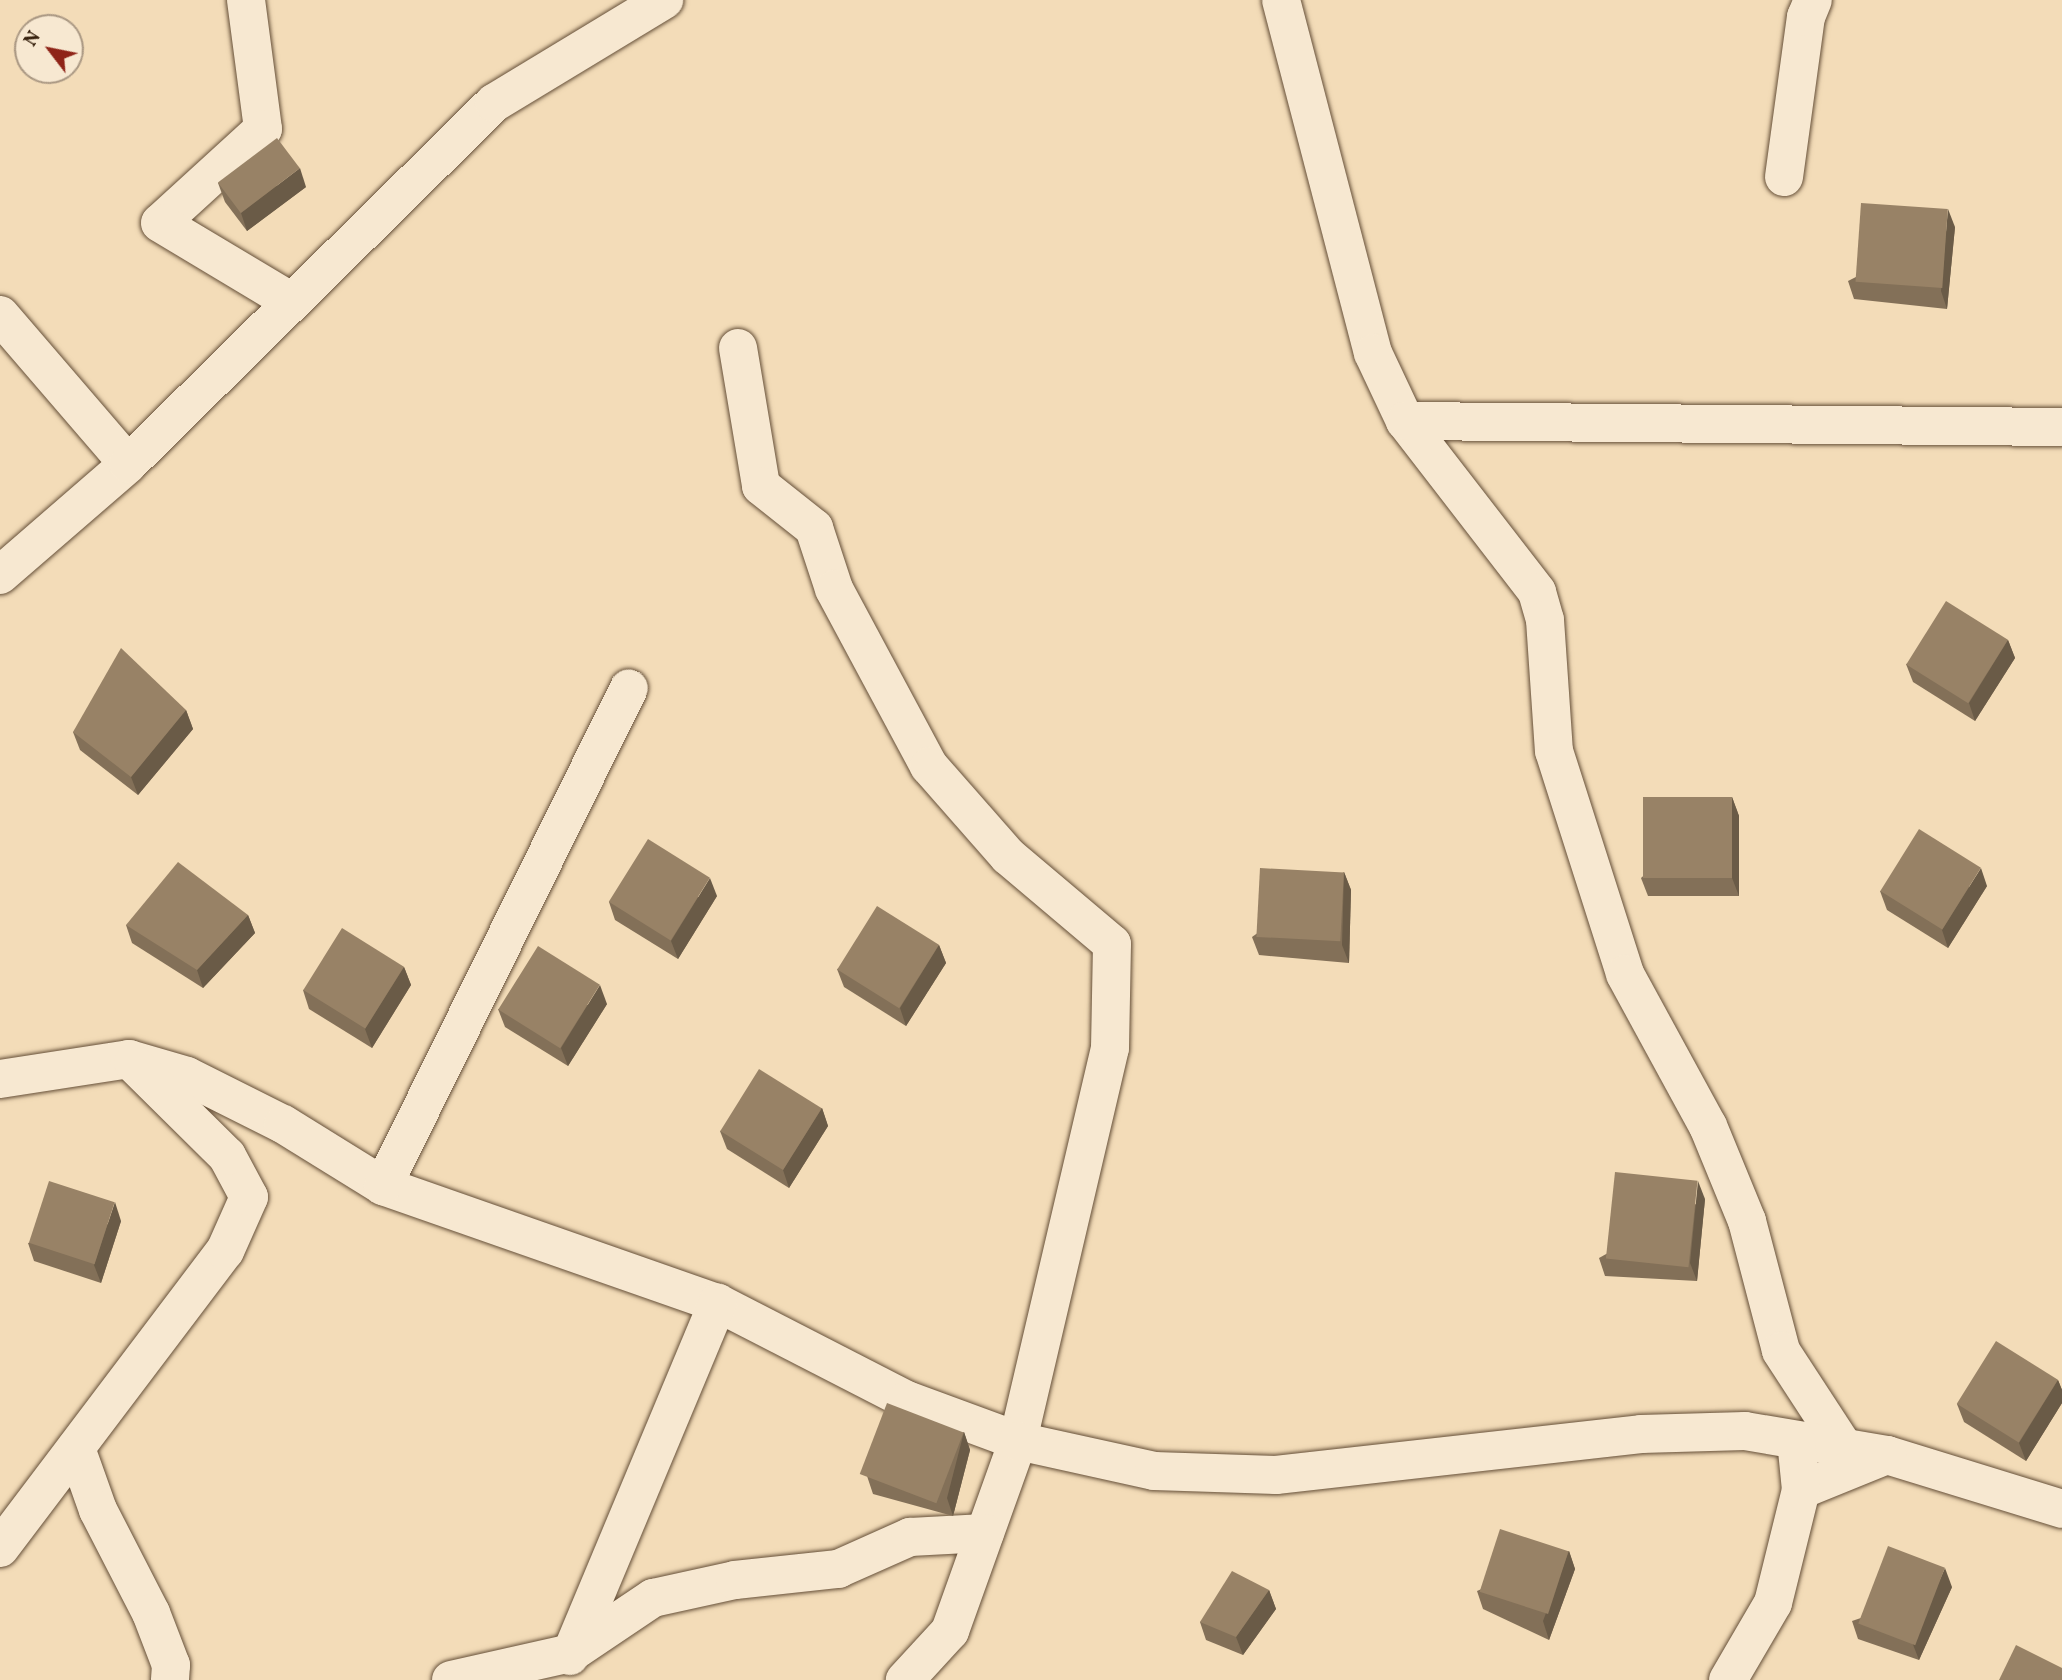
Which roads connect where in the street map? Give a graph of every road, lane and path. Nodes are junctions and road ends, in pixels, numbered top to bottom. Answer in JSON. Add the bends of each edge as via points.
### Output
{"nodes":[{"id":1,"x":246,"y":0,"type":"edge"},
{"id":2,"x":663,"y":0,"type":"edge"},
{"id":3,"x":1281,"y":0,"type":"edge"},
{"id":4,"x":1813,"y":0,"type":"edge"},
{"id":5,"x":1784,"y":177,"type":"dead end"},
{"id":6,"x":292,"y":302,"type":"junction"},
{"id":7,"x":0,"y":315,"type":"edge"},
{"id":8,"x":738,"y":348,"type":"dead end"},
{"id":9,"x":1405,"y":421,"type":"junction"},
{"id":10,"x":2062,"y":428,"type":"edge"},
{"id":11,"x":128,"y":464,"type":"junction"},
{"id":12,"x":0,"y":575,"type":"edge"},
{"id":13,"x":629,"y":688,"type":"dead end"},
{"id":14,"x":129,"y":1059,"type":"junction"},
{"id":15,"x":0,"y":1079,"type":"edge"},
{"id":16,"x":383,"y":1186,"type":"junction"},
{"id":17,"x":718,"y":1303,"type":"junction"},
{"id":18,"x":1796,"y":1440,"type":"junction"},
{"id":19,"x":1018,"y":1441,"type":"junction"},
{"id":20,"x":76,"y":1448,"type":"junction"},
{"id":21,"x":1845,"y":1449,"type":"junction"},
{"id":22,"x":1887,"y":1455,"type":"junction"},
{"id":23,"x":1801,"y":1490,"type":"junction"},
{"id":24,"x":2062,"y":1508,"type":"edge"},
{"id":25,"x":985,"y":1533,"type":"junction"},
{"id":26,"x":0,"y":1548,"type":"edge"},
{"id":27,"x":565,"y":1667,"type":"edge"},
{"id":28,"x":170,"y":1680,"type":"edge"},
{"id":29,"x":451,"y":1680,"type":"edge"},
{"id":30,"x":905,"y":1680,"type":"edge"},
{"id":31,"x":1728,"y":1680,"type":"edge"}],
"edges":[{"from":1,"to":6,"type":"street","via":[[263,129],[160,223]]},
{"from":2,"to":6,"type":"street","via":[[494,103]]},
{"from":3,"to":9,"type":"street","via":[[1373,353]]},
{"from":4,"to":5,"type":"street","via":[[1806,17]]},
{"from":6,"to":11,"type":"street"},
{"from":7,"to":11,"type":"street"},
{"from":8,"to":19,"type":"street","via":[[761,486],[814,528],[834,589],[929,766],[1008,856],[1112,944],[1110,1048]]},
{"from":9,"to":10,"type":"street"},
{"from":9,"to":21,"type":"street","via":[[1537,592],[1545,620],[1554,751],[1625,974],[1713,1138],[1747,1221],[1781,1351]]},
{"from":11,"to":12,"type":"street"},
{"from":13,"to":16,"type":"street"},
{"from":14,"to":15,"type":"street"},
{"from":14,"to":16,"type":"street","via":[[187,1076],[283,1124]]},
{"from":14,"to":20,"type":"street","via":[[227,1156],[249,1197],[225,1251]]},
{"from":16,"to":17,"type":"street"},
{"from":17,"to":19,"type":"street","via":[[906,1400]]},
{"from":17,"to":27,"type":"street"},
{"from":18,"to":19,"type":"street","via":[[1745,1431],[1641,1434],[1276,1475],[1154,1471]]},
{"from":18,"to":21,"type":"street"},
{"from":18,"to":23,"type":"street"},
{"from":19,"to":25,"type":"street"},
{"from":20,"to":26,"type":"street"},
{"from":20,"to":28,"type":"street","via":[[98,1510],[151,1613],[170,1665]]},
{"from":21,"to":22,"type":"street"},
{"from":22,"to":23,"type":"street"},
{"from":22,"to":24,"type":"street"},
{"from":23,"to":31,"type":"street","via":[[1773,1603]]},
{"from":25,"to":27,"type":"street","via":[[910,1536],[838,1569],[735,1580],[653,1598]]},
{"from":25,"to":30,"type":"street","via":[[950,1631]]},
{"from":27,"to":29,"type":"street"}]}
